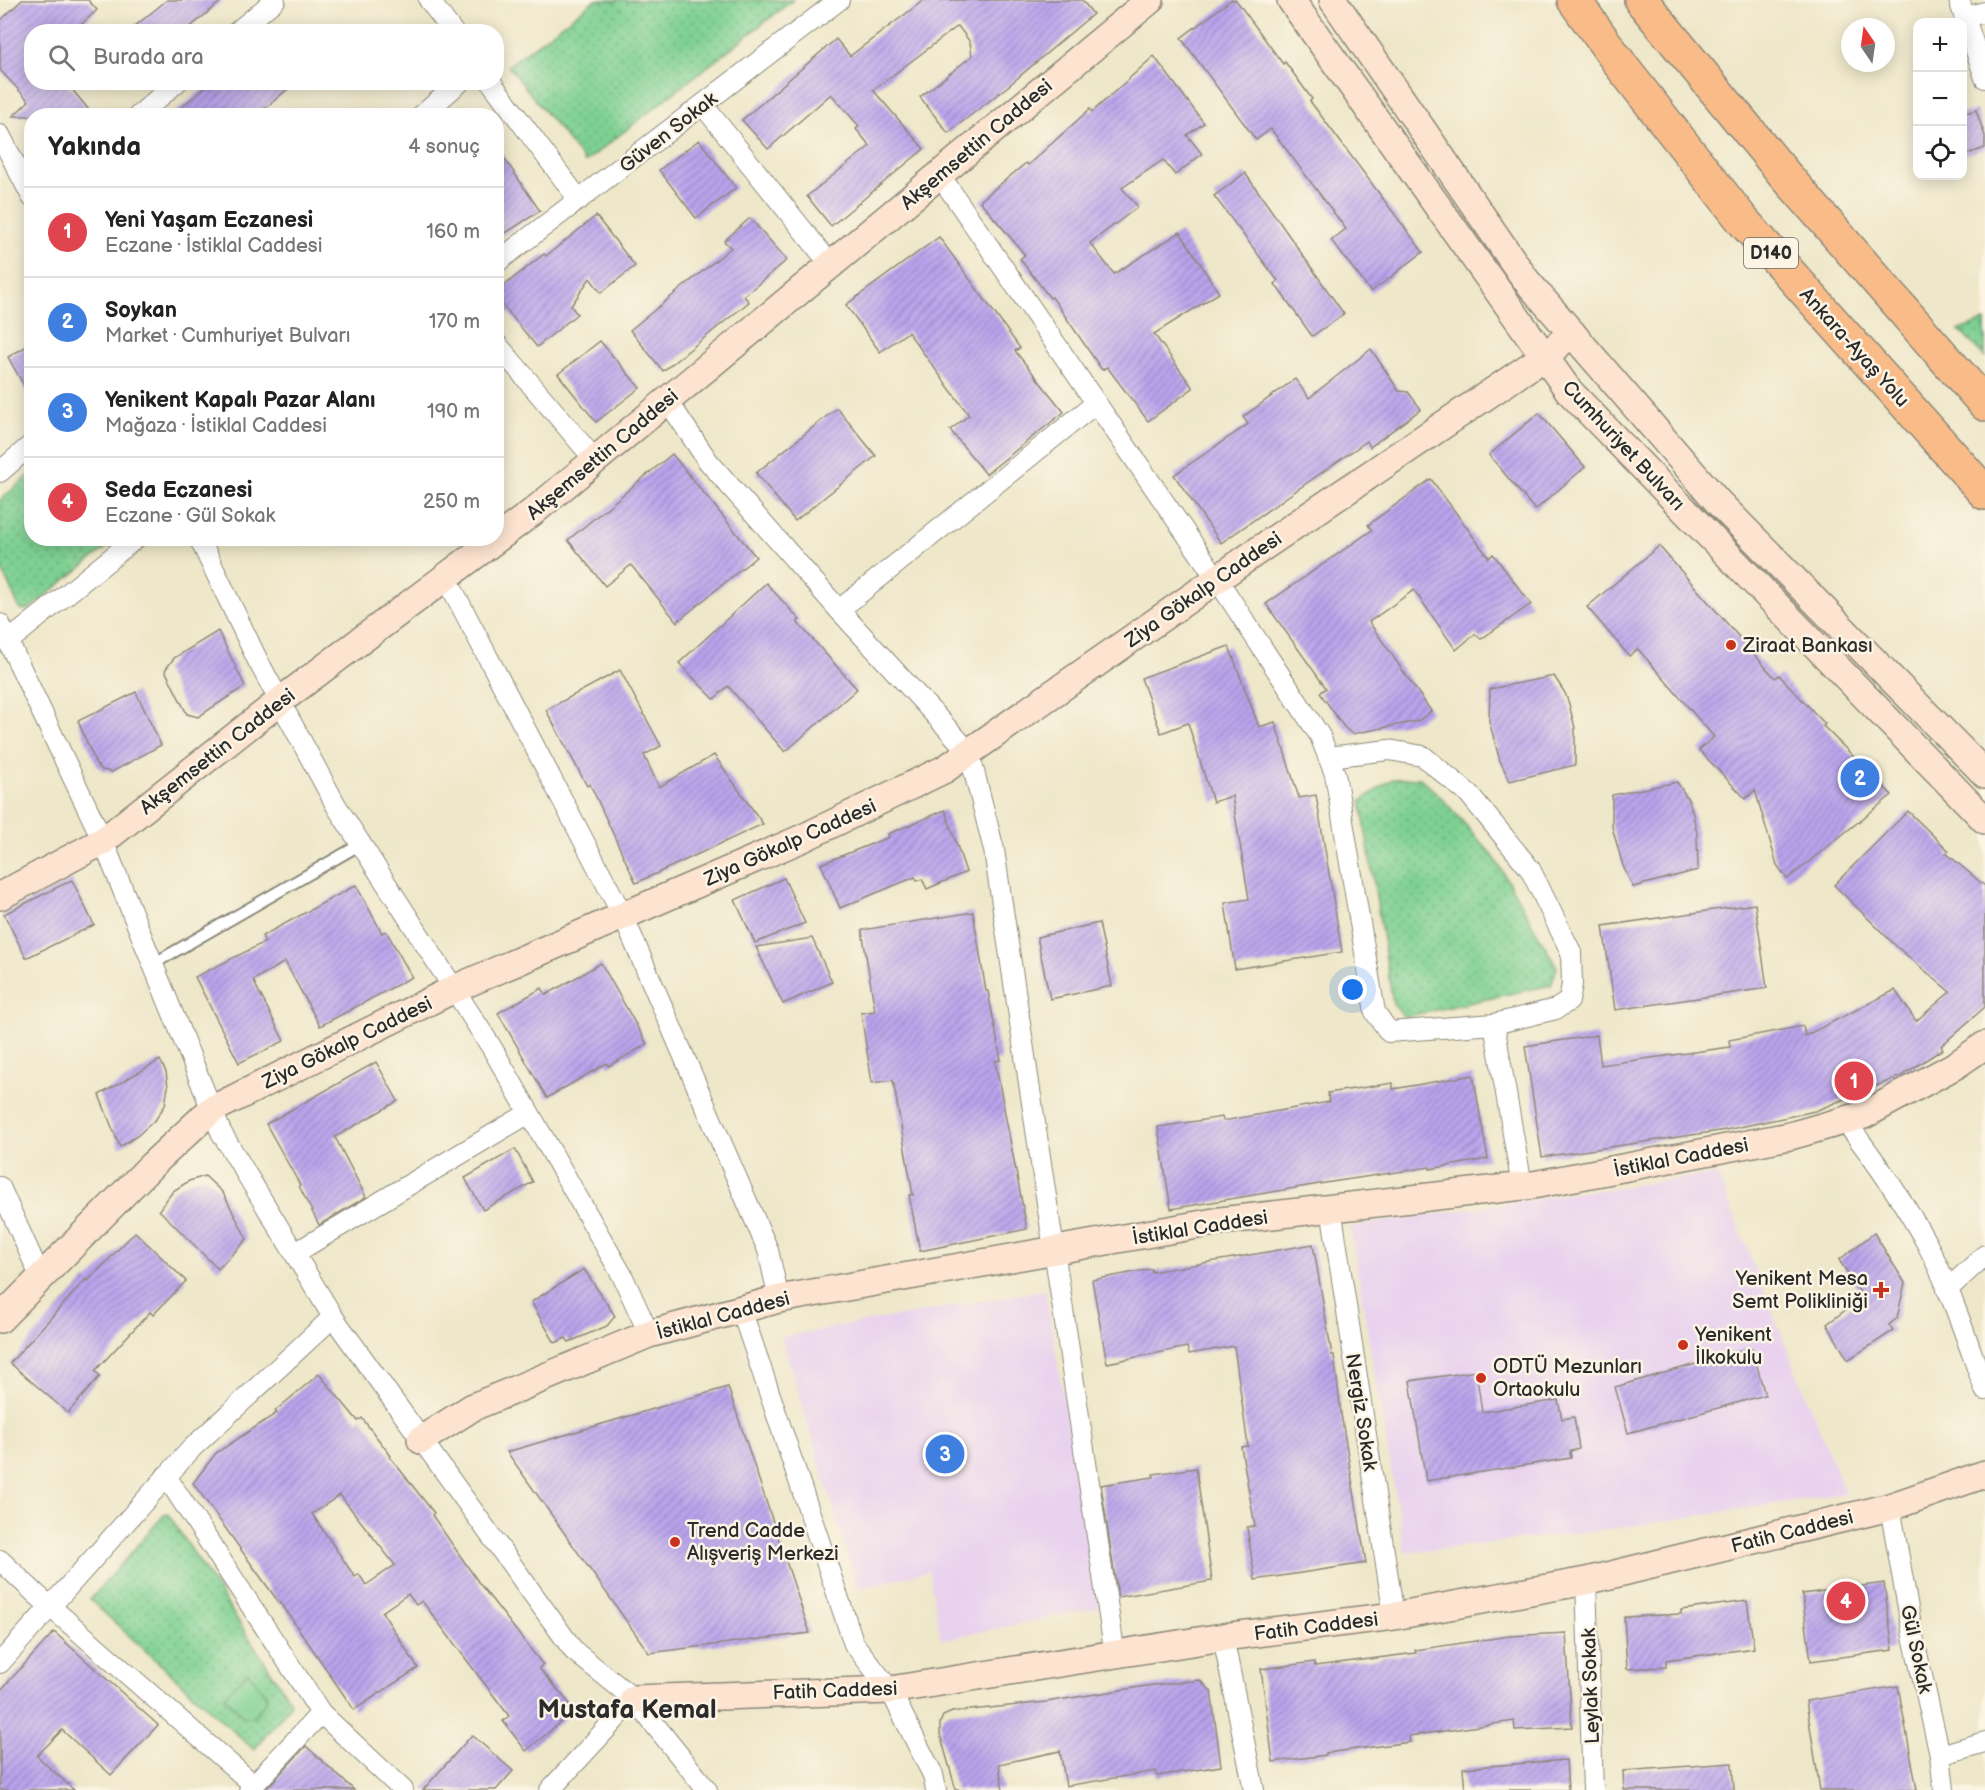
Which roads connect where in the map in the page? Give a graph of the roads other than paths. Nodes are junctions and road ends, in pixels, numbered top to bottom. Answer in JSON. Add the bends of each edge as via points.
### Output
{"nodes":[{"id":1,"x":275,"y":0,"type":"edge"},
{"id":2,"x":429,"y":0,"type":"edge"},
{"id":3,"x":839,"y":0,"type":"edge"},
{"id":4,"x":1291,"y":0,"type":"edge"},
{"id":5,"x":1333,"y":0,"type":"edge"},
{"id":6,"x":1574,"y":0,"type":"edge"},
{"id":7,"x":1141,"y":3,"type":"edge"},
{"id":8,"x":1650,"y":3,"type":"edge"},
{"id":9,"x":1962,"y":8,"type":"edge"},
{"id":10,"x":1985,"y":12,"type":"edge"},
{"id":11,"x":246,"y":24,"type":"edge"},
{"id":12,"x":447,"y":24,"type":"edge"},
{"id":13,"x":1985,"y":78,"type":"edge"},
{"id":14,"x":168,"y":90,"type":"edge"},
{"id":15,"x":451,"y":90,"type":"edge"},
{"id":16,"x":497,"y":90,"type":"edge"},
{"id":17,"x":703,"y":105,"type":"junction"},
{"id":18,"x":147,"y":108,"type":"edge"},
{"id":19,"x":430,"y":108,"type":"edge"},
{"id":20,"x":0,"y":135,"type":"edge"},
{"id":21,"x":939,"y":174,"type":"junction"},
{"id":22,"x":24,"y":182,"type":"edge"},
{"id":23,"x":579,"y":200,"type":"junction"},
{"id":24,"x":504,"y":257,"type":"edge"},
{"id":25,"x":830,"y":264,"type":"junction"},
{"id":26,"x":1572,"y":333,"type":"junction"},
{"id":27,"x":504,"y":352,"type":"edge"},
{"id":28,"x":1545,"y":356,"type":"junction"},
{"id":29,"x":667,"y":400,"type":"junction"},
{"id":30,"x":1096,"y":403,"type":"junction"},
{"id":31,"x":1985,"y":404,"type":"edge"},
{"id":32,"x":24,"y":451,"type":"edge"},
{"id":33,"x":595,"y":460,"type":"junction"},
{"id":34,"x":0,"y":472,"type":"edge"},
{"id":35,"x":1985,"y":493,"type":"edge"},
{"id":36,"x":504,"y":533,"type":"edge"},
{"id":37,"x":125,"y":546,"type":"edge"},
{"id":38,"x":203,"y":546,"type":"edge"},
{"id":39,"x":487,"y":546,"type":"edge"},
{"id":40,"x":446,"y":576,"type":"junction"},
{"id":41,"x":1217,"y":579,"type":"junction"},
{"id":42,"x":839,"y":610,"type":"junction"},
{"id":43,"x":4,"y":632,"type":"edge"},
{"id":44,"x":280,"y":701,"type":"junction"},
{"id":45,"x":969,"y":752,"type":"junction"},
{"id":46,"x":1328,"y":757,"type":"junction"},
{"id":47,"x":1985,"y":774,"type":"edge"},
{"id":48,"x":1985,"y":820,"type":"edge"},
{"id":49,"x":103,"y":841,"type":"junction"},
{"id":50,"x":361,"y":844,"type":"junction"},
{"id":51,"x":0,"y":896,"type":"edge"},
{"id":52,"x":623,"y":916,"type":"junction"},
{"id":53,"x":153,"y":964,"type":"junction"},
{"id":54,"x":454,"y":989,"type":"junction"},
{"id":55,"x":1494,"y":1024,"type":"junction"},
{"id":56,"x":1985,"y":1045,"type":"edge"},
{"id":57,"x":211,"y":1110,"type":"junction"},
{"id":58,"x":529,"y":1113,"type":"junction"},
{"id":59,"x":1845,"y":1121,"type":"junction"},
{"id":60,"x":1522,"y":1186,"type":"junction"},
{"id":61,"x":0,"y":1187,"type":"edge"},
{"id":62,"x":1331,"y":1208,"type":"junction"},
{"id":63,"x":1053,"y":1252,"type":"junction"},
{"id":64,"x":295,"y":1253,"type":"junction"},
{"id":65,"x":1985,"y":1256,"type":"edge"},
{"id":66,"x":41,"y":1278,"type":"junction"},
{"id":67,"x":1947,"y":1290,"type":"junction"},
{"id":68,"x":779,"y":1299,"type":"junction"},
{"id":69,"x":741,"y":1309,"type":"junction"},
{"id":70,"x":333,"y":1317,"type":"junction"},
{"id":71,"x":0,"y":1319,"type":"edge"},
{"id":72,"x":649,"y":1334,"type":"junction"},
{"id":73,"x":1985,"y":1390,"type":"edge"},
{"id":74,"x":421,"y":1440,"type":"junction"},
{"id":75,"x":1985,"y":1474,"type":"edge"},
{"id":76,"x":166,"y":1476,"type":"junction"},
{"id":77,"x":1890,"y":1507,"type":"junction"},
{"id":78,"x":0,"y":1560,"type":"edge"},
{"id":79,"x":1586,"y":1581,"type":"junction"},
{"id":80,"x":49,"y":1605,"type":"junction"},
{"id":81,"x":1394,"y":1616,"type":"junction"},
{"id":82,"x":1223,"y":1637,"type":"junction"},
{"id":83,"x":1114,"y":1656,"type":"junction"},
{"id":84,"x":0,"y":1663,"type":"edge"},
{"id":85,"x":890,"y":1690,"type":"junction"},
{"id":86,"x":634,"y":1699,"type":"junction"},
{"id":87,"x":321,"y":1713,"type":"junction"},
{"id":88,"x":1985,"y":1742,"type":"edge"},
{"id":89,"x":1940,"y":1755,"type":"junction"},
{"id":90,"x":251,"y":1787,"type":"edge"},
{"id":91,"x":403,"y":1790,"type":"edge"},
{"id":92,"x":550,"y":1790,"type":"edge"},
{"id":93,"x":707,"y":1790,"type":"edge"},
{"id":94,"x":936,"y":1790,"type":"edge"},
{"id":95,"x":1254,"y":1790,"type":"edge"},
{"id":96,"x":1593,"y":1790,"type":"edge"},
{"id":97,"x":1944,"y":1790,"type":"edge"}],
"edges":[{"from":1,"to":11,"type":"street"},
{"from":2,"to":12,"type":"street"},
{"from":3,"to":17,"type":"street","name":"Güven Sokak"},
{"from":4,"to":28,"type":"street","name":"Cumhuriyet Bulvarı"},
{"from":5,"to":26,"type":"street","name":"Cumhuriyet Bulvarı","via":[[1526,280]]},
{"from":6,"to":35,"type":"highway","name":"Ankara-Ayaş Yolu","number":"D140","via":[[1744,222]]},
{"from":7,"to":21,"type":"street","name":"Akşemsettin Caddesi"},
{"from":8,"to":31,"type":"highway","via":[[1785,175]]},
{"from":9,"to":10,"type":"street"},
{"from":9,"to":13,"type":"street"},
{"from":14,"to":18,"type":"street"},
{"from":15,"to":19,"type":"street"},
{"from":16,"to":23,"type":"street"},
{"from":17,"to":23,"type":"street","name":"Güven Sokak"},
{"from":17,"to":25,"type":"street"},
{"from":20,"to":22,"type":"street"},
{"from":21,"to":25,"type":"street","name":"Akşemsettin Caddesi"},
{"from":21,"to":30,"type":"street"},
{"from":23,"to":24,"type":"street","name":"Güven Sokak"},
{"from":25,"to":29,"type":"street","name":"Akşemsettin Caddesi"},
{"from":26,"to":28,"type":"street","name":"Ziya Gökalp Caddesi"},
{"from":26,"to":47,"type":"street","name":"Cumhuriyet Bulvarı","via":[[1717,501]]},
{"from":27,"to":33,"type":"street"},
{"from":28,"to":41,"type":"street","name":"Ziya Gökalp Caddesi"},
{"from":28,"to":48,"type":"street","name":"Cumhuriyet Bulvarı","via":[[1569,391]]},
{"from":29,"to":33,"type":"street","name":"Akşemsettin Caddesi"},
{"from":29,"to":42,"type":"street","via":[[708,461]]},
{"from":30,"to":41,"type":"street"},
{"from":30,"to":42,"type":"street"},
{"from":32,"to":34,"type":"street"},
{"from":33,"to":36,"type":"street","name":"Akşemsettin Caddesi"},
{"from":37,"to":43,"type":"street"},
{"from":38,"to":44,"type":"street"},
{"from":39,"to":40,"type":"street","name":"Akşemsettin Caddesi"},
{"from":40,"to":44,"type":"street","name":"Akşemsettin Caddesi"},
{"from":40,"to":52,"type":"street"},
{"from":41,"to":45,"type":"street","name":"Ziya Gökalp Caddesi"},
{"from":41,"to":46,"type":"street","via":[[1320,736]]},
{"from":42,"to":45,"type":"street"},
{"from":43,"to":49,"type":"street"},
{"from":44,"to":49,"type":"street","name":"Akşemsettin Caddesi"},
{"from":44,"to":50,"type":"street"},
{"from":45,"to":52,"type":"street","name":"Ziya Gökalp Caddesi","via":[[945,770],[814,833]]},
{"from":45,"to":63,"type":"street","via":[[994,850]]},
{"from":46,"to":55,"type":"street","via":[[1335,774],[1375,1012],[1389,1032]]},
{"from":46,"to":55,"type":"street","via":[[1389,750],[1423,756],[1469,794],[1530,869],[1571,952],[1569,1001],[1556,1009]]},
{"from":49,"to":51,"type":"street","name":"Akşemsettin Caddesi"},
{"from":49,"to":53,"type":"street"},
{"from":50,"to":53,"type":"lane"},
{"from":50,"to":54,"type":"street"},
{"from":52,"to":54,"type":"street","name":"Ziya Gökalp Caddesi"},
{"from":52,"to":68,"type":"street","via":[[768,1250]]},
{"from":53,"to":57,"type":"street"},
{"from":54,"to":57,"type":"street","name":"Ziya Gökalp Caddesi"},
{"from":54,"to":58,"type":"street"},
{"from":55,"to":60,"type":"street"},
{"from":56,"to":59,"type":"street","name":"İstiklal Caddesi","via":[[1864,1115]]},
{"from":57,"to":64,"type":"street"},
{"from":57,"to":66,"type":"street","name":"Ziya Gökalp Caddesi"},
{"from":58,"to":64,"type":"street"},
{"from":58,"to":72,"type":"street","via":[[622,1275]]},
{"from":59,"to":60,"type":"street","name":"İstiklal Caddesi","via":[[1790,1136]]},
{"from":59,"to":67,"type":"street","via":[[1884,1173],[1927,1245]]},
{"from":60,"to":62,"type":"street","name":"İstiklal Caddesi"},
{"from":61,"to":66,"type":"street"},
{"from":62,"to":63,"type":"street","name":"İstiklal Caddesi","via":[[1220,1221]]},
{"from":62,"to":81,"type":"street","name":"Nergiz Sokak"},
{"from":63,"to":68,"type":"street","name":"İstiklal Caddesi"},
{"from":63,"to":83,"type":"street"},
{"from":64,"to":70,"type":"street"},
{"from":65,"to":67,"type":"street"},
{"from":66,"to":71,"type":"street","name":"Ziya Gökalp Caddesi"},
{"from":67,"to":73,"type":"street"},
{"from":68,"to":69,"type":"street","name":"İstiklal Caddesi"},
{"from":69,"to":72,"type":"street","name":"İstiklal Caddesi"},
{"from":69,"to":85,"type":"street","via":[[854,1644]]},
{"from":70,"to":74,"type":"street"},
{"from":70,"to":76,"type":"street"},
{"from":72,"to":74,"type":"street","name":"İstiklal Caddesi","via":[[474,1407]]},
{"from":74,"to":86,"type":"street","via":[[573,1651]]},
{"from":75,"to":77,"type":"street","name":"Fatih Caddesi"},
{"from":76,"to":80,"type":"street"},
{"from":76,"to":87,"type":"street"},
{"from":77,"to":79,"type":"street","name":"Fatih Caddesi"},
{"from":77,"to":89,"type":"street","name":"Gül Sokak"},
{"from":78,"to":80,"type":"street"},
{"from":79,"to":81,"type":"street","name":"Fatih Caddesi"},
{"from":79,"to":96,"type":"street","name":"Leylak Sokak"},
{"from":80,"to":84,"type":"street"},
{"from":80,"to":90,"type":"street"},
{"from":81,"to":82,"type":"street","name":"Fatih Caddesi"},
{"from":82,"to":83,"type":"street","name":"Fatih Caddesi"},
{"from":82,"to":95,"type":"street"},
{"from":83,"to":85,"type":"street","name":"Fatih Caddesi"},
{"from":85,"to":86,"type":"street","name":"Fatih Caddesi"},
{"from":85,"to":94,"type":"street","via":[[933,1775]]},
{"from":86,"to":92,"type":"street"},
{"from":86,"to":93,"type":"street"},
{"from":87,"to":90,"type":"street"},
{"from":87,"to":91,"type":"street"},
{"from":88,"to":89,"type":"street"},
{"from":89,"to":97,"type":"street","name":"Gül Sokak"}]}
